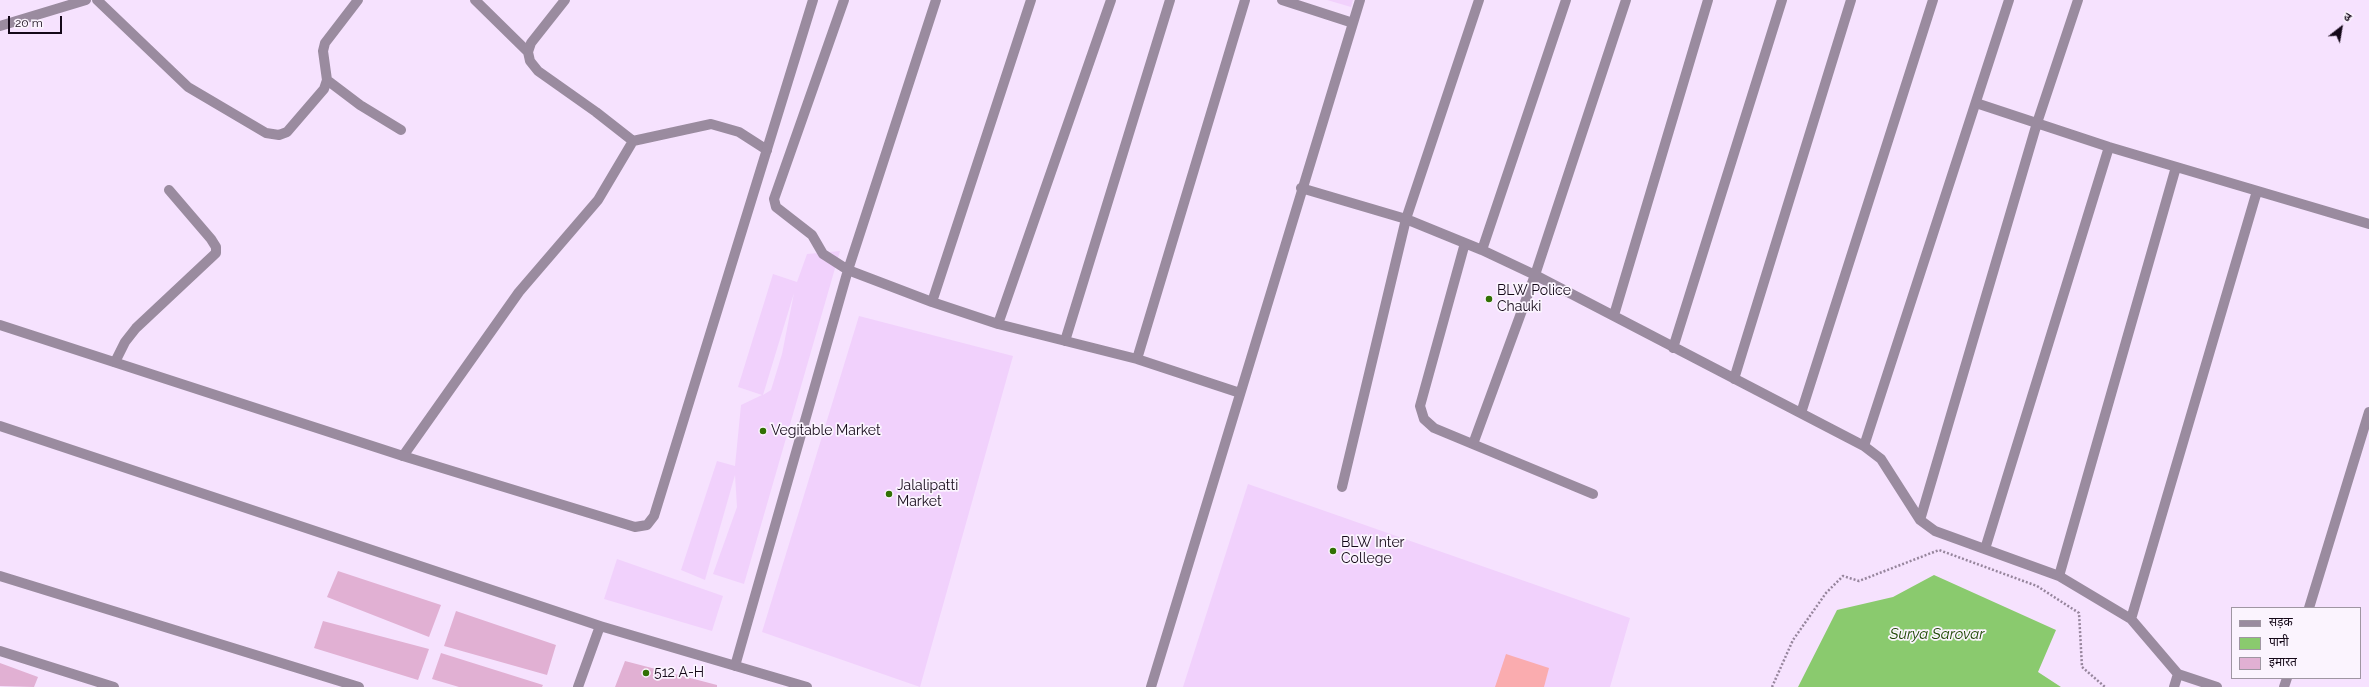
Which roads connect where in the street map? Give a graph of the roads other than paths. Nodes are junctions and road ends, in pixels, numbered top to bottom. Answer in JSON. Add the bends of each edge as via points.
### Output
{"nodes":[{"id":1,"x":86,"y":0,"type":"edge"},
{"id":2,"x":97,"y":0,"type":"edge"},
{"id":3,"x":358,"y":0,"type":"edge"},
{"id":4,"x":475,"y":0,"type":"edge"},
{"id":5,"x":565,"y":0,"type":"edge"},
{"id":6,"x":813,"y":0,"type":"edge"},
{"id":7,"x":844,"y":0,"type":"edge"},
{"id":8,"x":936,"y":0,"type":"edge"},
{"id":9,"x":1031,"y":0,"type":"edge"},
{"id":10,"x":1111,"y":0,"type":"edge"},
{"id":11,"x":1170,"y":0,"type":"edge"},
{"id":12,"x":1245,"y":0,"type":"edge"},
{"id":13,"x":1282,"y":0,"type":"edge"},
{"id":14,"x":1360,"y":0,"type":"edge"},
{"id":15,"x":1479,"y":0,"type":"edge"},
{"id":16,"x":1566,"y":0,"type":"edge"},
{"id":17,"x":1626,"y":0,"type":"edge"},
{"id":18,"x":1708,"y":0,"type":"edge"},
{"id":19,"x":1782,"y":0,"type":"edge"},
{"id":20,"x":1851,"y":0,"type":"edge"},
{"id":21,"x":1933,"y":0,"type":"edge"},
{"id":22,"x":2009,"y":0,"type":"edge"},
{"id":23,"x":2078,"y":0,"type":"edge"},
{"id":24,"x":1353,"y":23,"type":"junction"},
{"id":25,"x":0,"y":26,"type":"edge"},
{"id":26,"x":528,"y":52,"type":"junction"},
{"id":27,"x":327,"y":80,"type":"junction"},
{"id":28,"x":1976,"y":103,"type":"junction"},
{"id":29,"x":2037,"y":123,"type":"junction"},
{"id":30,"x":401,"y":130,"type":"dead end"},
{"id":31,"x":633,"y":141,"type":"junction"},
{"id":32,"x":2109,"y":147,"type":"junction"},
{"id":33,"x":767,"y":150,"type":"junction"},
{"id":34,"x":2176,"y":167,"type":"junction"},
{"id":35,"x":1301,"y":188,"type":"junction"},
{"id":36,"x":169,"y":190,"type":"dead end"},
{"id":37,"x":2257,"y":191,"type":"junction"},
{"id":38,"x":1406,"y":220,"type":"junction"},
{"id":39,"x":2369,"y":224,"type":"edge"},
{"id":40,"x":1465,"y":243,"type":"junction"},
{"id":41,"x":1482,"y":250,"type":"junction"},
{"id":42,"x":848,"y":270,"type":"junction"},
{"id":43,"x":1536,"y":275,"type":"junction"},
{"id":44,"x":932,"y":302,"type":"junction"},
{"id":45,"x":1614,"y":315,"type":"junction"},
{"id":46,"x":998,"y":324,"type":"junction"},
{"id":47,"x":0,"y":325,"type":"edge"},
{"id":48,"x":1064,"y":340,"type":"junction"},
{"id":49,"x":1673,"y":348,"type":"junction"},
{"id":50,"x":1137,"y":359,"type":"junction"},
{"id":51,"x":115,"y":362,"type":"junction"},
{"id":52,"x":1734,"y":379,"type":"junction"},
{"id":53,"x":1240,"y":394,"type":"junction"},
{"id":54,"x":2369,"y":412,"type":"edge"},
{"id":55,"x":1801,"y":413,"type":"junction"},
{"id":56,"x":0,"y":426,"type":"edge"},
{"id":57,"x":1473,"y":444,"type":"junction"},
{"id":58,"x":1864,"y":446,"type":"junction"},
{"id":59,"x":403,"y":456,"type":"junction"},
{"id":60,"x":1342,"y":487,"type":"dead end"},
{"id":61,"x":1593,"y":494,"type":"dead end"},
{"id":62,"x":1920,"y":520,"type":"junction"},
{"id":63,"x":1985,"y":549,"type":"junction"},
{"id":64,"x":0,"y":576,"type":"edge"},
{"id":65,"x":2059,"y":576,"type":"junction"},
{"id":66,"x":2309,"y":607,"type":"edge"},
{"id":67,"x":2131,"y":619,"type":"junction"},
{"id":68,"x":600,"y":626,"type":"junction"},
{"id":69,"x":0,"y":651,"type":"edge"},
{"id":70,"x":735,"y":666,"type":"junction"},
{"id":71,"x":2178,"y":674,"type":"junction"},
{"id":72,"x":114,"y":687,"type":"edge"},
{"id":73,"x":359,"y":687,"type":"edge"},
{"id":74,"x":578,"y":687,"type":"edge"},
{"id":75,"x":807,"y":687,"type":"edge"},
{"id":76,"x":1152,"y":687,"type":"edge"},
{"id":77,"x":2174,"y":687,"type":"edge"},
{"id":78,"x":2217,"y":687,"type":"edge"}],
"edges":[{"from":1,"to":25,"type":"street"},
{"from":2,"to":27,"type":"street","via":[[188,87],[266,133],[279,135],[287,132],[314,103]]},
{"from":3,"to":27,"type":"street","via":[[325,43],[323,51]]},
{"from":4,"to":26,"type":"street"},
{"from":5,"to":26,"type":"street","via":[[531,43]]},
{"from":6,"to":33,"type":"street"},
{"from":7,"to":42,"type":"street","via":[[774,199],[776,207],[812,235],[823,254]]},
{"from":8,"to":42,"type":"street"},
{"from":9,"to":44,"type":"street"},
{"from":10,"to":46,"type":"street"},
{"from":11,"to":48,"type":"street"},
{"from":12,"to":50,"type":"street"},
{"from":13,"to":24,"type":"street"},
{"from":14,"to":24,"type":"street"},
{"from":15,"to":38,"type":"street"},
{"from":16,"to":41,"type":"street"},
{"from":17,"to":43,"type":"street"},
{"from":18,"to":45,"type":"street"},
{"from":19,"to":49,"type":"street"},
{"from":20,"to":52,"type":"street"},
{"from":21,"to":55,"type":"street"},
{"from":22,"to":28,"type":"street"},
{"from":23,"to":29,"type":"street"},
{"from":24,"to":35,"type":"street"},
{"from":26,"to":31,"type":"street","via":[[530,61],[538,71]]},
{"from":27,"to":30,"type":"street","via":[[360,105]]},
{"from":28,"to":29,"type":"street"},
{"from":28,"to":58,"type":"street"},
{"from":29,"to":32,"type":"street"},
{"from":29,"to":62,"type":"street"},
{"from":31,"to":33,"type":"street","via":[[711,124],[739,132]]},
{"from":31,"to":59,"type":"street","via":[[598,200],[519,292]]},
{"from":32,"to":34,"type":"street"},
{"from":32,"to":63,"type":"street"},
{"from":33,"to":59,"type":"street","via":[[654,516],[647,525],[635,527]]},
{"from":34,"to":37,"type":"street"},
{"from":34,"to":65,"type":"street"},
{"from":35,"to":38,"type":"street"},
{"from":35,"to":53,"type":"street"},
{"from":36,"to":51,"type":"street","via":[[211,239],[216,246],[216,253],[136,328],[125,342]]},
{"from":37,"to":39,"type":"street"},
{"from":37,"to":67,"type":"street"},
{"from":38,"to":40,"type":"street"},
{"from":38,"to":60,"type":"street"},
{"from":40,"to":41,"type":"street"},
{"from":40,"to":57,"type":"street","via":[[1420,406],[1424,419],[1434,428]]},
{"from":41,"to":43,"type":"street"},
{"from":42,"to":44,"type":"street"},
{"from":42,"to":70,"type":"street"},
{"from":43,"to":45,"type":"street"},
{"from":43,"to":57,"type":"street"},
{"from":44,"to":46,"type":"street"},
{"from":45,"to":49,"type":"street"},
{"from":46,"to":48,"type":"street"},
{"from":47,"to":51,"type":"street"},
{"from":48,"to":50,"type":"street"},
{"from":49,"to":52,"type":"street"},
{"from":50,"to":53,"type":"street"},
{"from":51,"to":59,"type":"street"},
{"from":52,"to":55,"type":"street"},
{"from":53,"to":76,"type":"street"},
{"from":54,"to":66,"type":"street"},
{"from":55,"to":58,"type":"street"},
{"from":56,"to":68,"type":"street"},
{"from":57,"to":61,"type":"street"},
{"from":58,"to":62,"type":"street","via":[[1881,459],[1892,473]]},
{"from":62,"to":63,"type":"street","via":[[1935,531]]},
{"from":63,"to":65,"type":"street"},
{"from":64,"to":73,"type":"street"},
{"from":65,"to":67,"type":"street"},
{"from":67,"to":71,"type":"street"},
{"from":68,"to":70,"type":"street"},
{"from":68,"to":74,"type":"street"},
{"from":69,"to":72,"type":"street"},
{"from":70,"to":75,"type":"street"},
{"from":71,"to":77,"type":"street"},
{"from":71,"to":78,"type":"street"}]}
